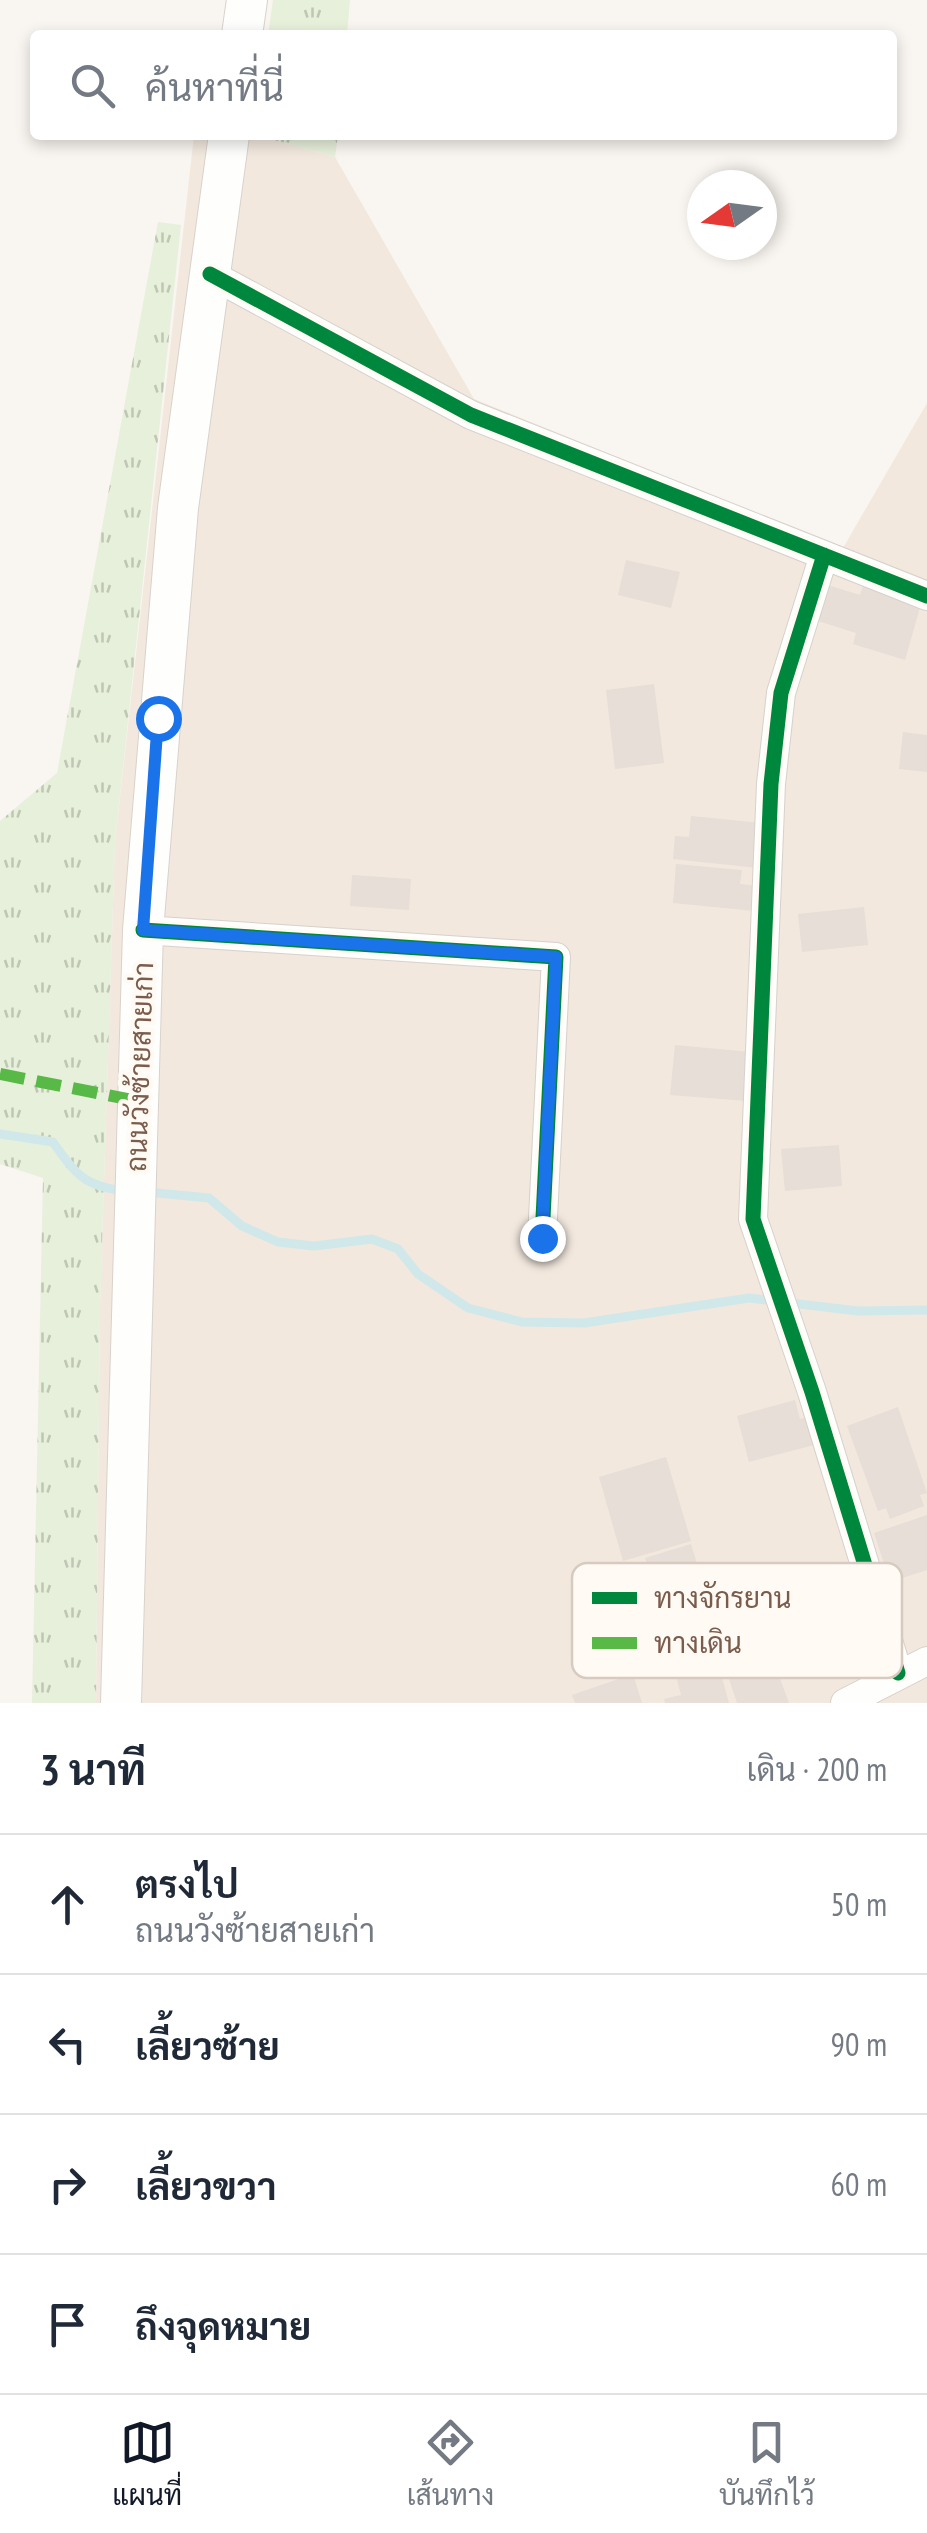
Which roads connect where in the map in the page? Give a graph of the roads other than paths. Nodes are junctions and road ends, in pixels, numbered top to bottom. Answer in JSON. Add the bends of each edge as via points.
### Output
{"nodes":[{"id":1,"x":247,"y":0,"type":"edge"},
{"id":2,"x":243,"y":30,"type":"edge"},
{"id":3,"x":228,"y":140,"type":"edge"},
{"id":4,"x":210,"y":274,"type":"junction"},
{"id":5,"x":824,"y":555,"type":"junction"},
{"id":6,"x":927,"y":596,"type":"edge"},
{"id":7,"x":143,"y":930,"type":"junction"},
{"id":8,"x":542,"y":1238,"type":"dead end"},
{"id":9,"x":863,"y":1563,"type":"edge"},
{"id":10,"x":927,"y":1661,"type":"edge"},
{"id":11,"x":902,"y":1672,"type":"edge"},
{"id":12,"x":891,"y":1678,"type":"edge"},
{"id":13,"x":122,"y":1703,"type":"edge"},
{"id":14,"x":845,"y":1703,"type":"edge"}],
"edges":[{"from":1,"to":2,"type":"main road"},
{"from":3,"to":4,"type":"main road","name":"ถนนวังซ้ายสายเก่า"},
{"from":4,"to":5,"type":"street","via":[[472,415]]},
{"from":4,"to":7,"type":"main road","name":"ถนนวังซ้ายสายเก่า","via":[[178,508]]},
{"from":5,"to":6,"type":"street"},
{"from":5,"to":9,"type":"street","via":[[781,693],[771,784],[753,1218]]},
{"from":7,"to":8,"type":"street","via":[[556,957]]},
{"from":7,"to":13,"type":"main road","name":"ถนนวังซ้ายสายเก่า"},
{"from":10,"to":11,"type":"street"},
{"from":12,"to":14,"type":"street"}]}
